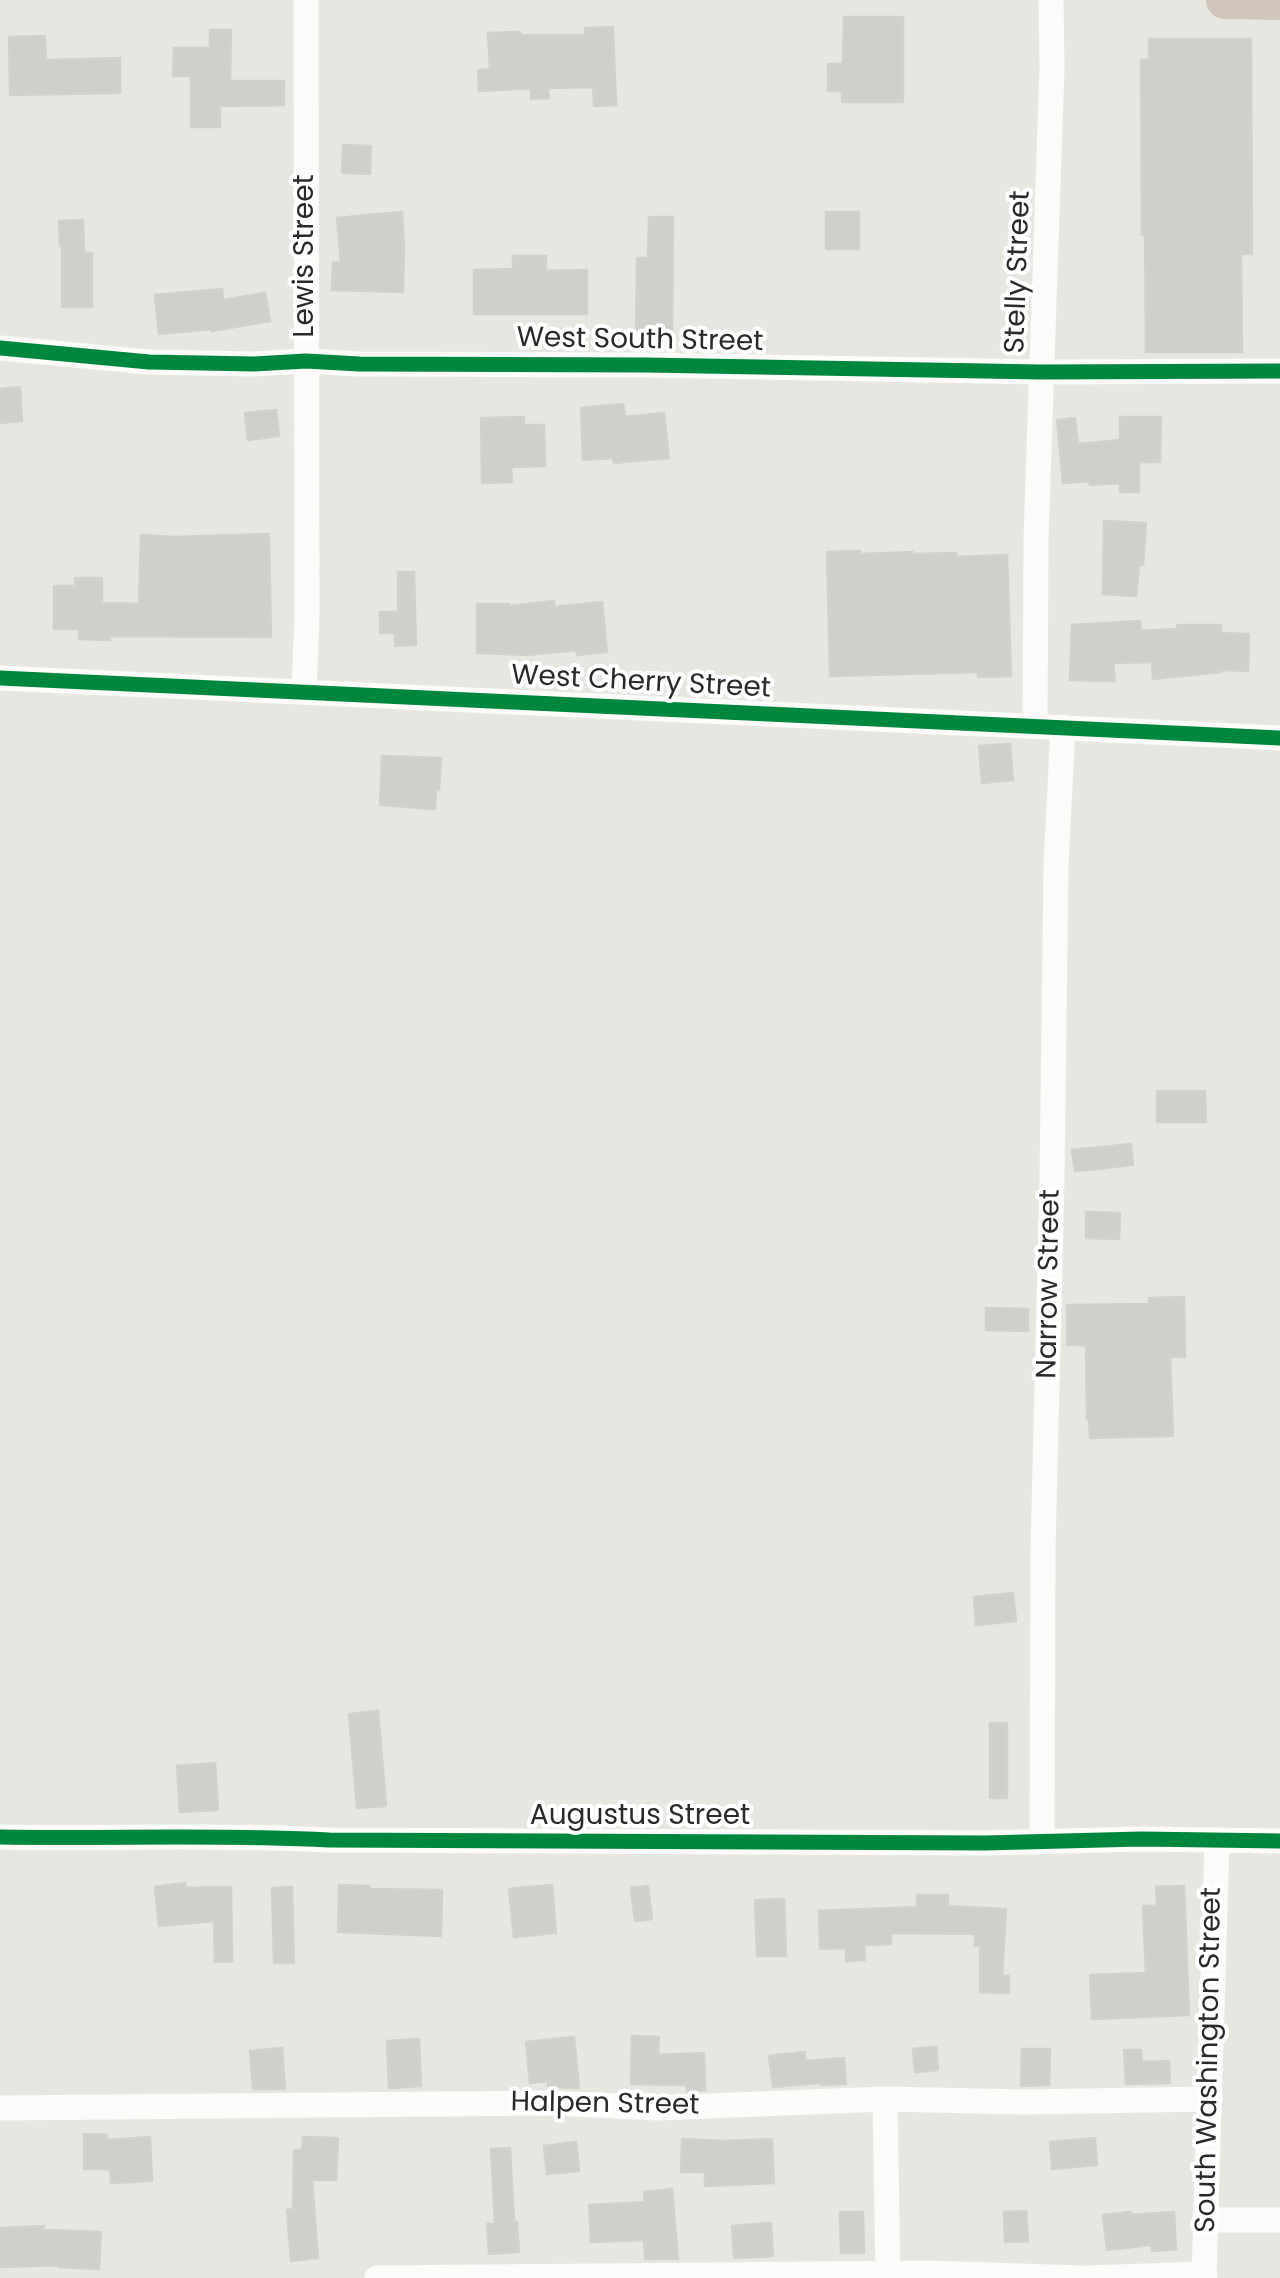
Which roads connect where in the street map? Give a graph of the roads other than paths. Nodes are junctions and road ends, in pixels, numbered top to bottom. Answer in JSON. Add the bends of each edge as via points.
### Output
{"nodes":[{"id":1,"x":306,"y":0,"type":"edge"},
{"id":2,"x":1051,"y":0,"type":"edge"},
{"id":3,"x":1225,"y":0,"type":"edge"},
{"id":4,"x":1280,"y":0,"type":"edge"},
{"id":5,"x":0,"y":348,"type":"edge"},
{"id":6,"x":306,"y":361,"type":"junction"},
{"id":7,"x":1280,"y":371,"type":"edge"},
{"id":8,"x":1040,"y":372,"type":"junction"},
{"id":9,"x":0,"y":678,"type":"edge"},
{"id":10,"x":304,"y":691,"type":"junction"},
{"id":11,"x":1035,"y":726,"type":"junction"},
{"id":12,"x":1064,"y":728,"type":"junction"},
{"id":13,"x":1280,"y":738,"type":"edge"},
{"id":14,"x":0,"y":1837,"type":"edge"},
{"id":15,"x":1042,"y":1840,"type":"junction"},
{"id":16,"x":1217,"y":1841,"type":"junction"},
{"id":17,"x":1280,"y":1841,"type":"edge"},
{"id":18,"x":1210,"y":2099,"type":"junction"},
{"id":19,"x":885,"y":2100,"type":"junction"},
{"id":20,"x":0,"y":2108,"type":"edge"},
{"id":21,"x":1206,"y":2220,"type":"junction"},
{"id":22,"x":1280,"y":2220,"type":"edge"},
{"id":23,"x":888,"y":2276,"type":"edge"},
{"id":24,"x":1204,"y":2276,"type":"edge"},
{"id":25,"x":378,"y":2278,"type":"edge"},
{"id":26,"x":1084,"y":2278,"type":"edge"}],
"edges":[{"from":1,"to":6,"type":"street","name":"Lewis Street"},
{"from":2,"to":8,"type":"street","name":"Stelly Street"},
{"from":3,"to":4,"type":"highway"},
{"from":5,"to":6,"type":"street","name":"West South Street","via":[[149,362]]},
{"from":6,"to":8,"type":"street","name":"West South Street"},
{"from":6,"to":10,"type":"street","name":"Lewis Street"},
{"from":7,"to":8,"type":"street","name":"West South Street"},
{"from":8,"to":11,"type":"street","name":"Stelly Street"},
{"from":9,"to":10,"type":"street","name":"West Cherry Street"},
{"from":10,"to":11,"type":"street","name":"West Cherry Street"},
{"from":11,"to":12,"type":"street","name":"West Cherry Street"},
{"from":12,"to":13,"type":"street","name":"West Cherry Street"},
{"from":12,"to":15,"type":"street","name":"Narrow Street","via":[[1055,885]]},
{"from":14,"to":15,"type":"street","name":"Augustus Street"},
{"from":15,"to":16,"type":"street","name":"Augustus Street"},
{"from":16,"to":17,"type":"street","name":"Augustus Street"},
{"from":16,"to":18,"type":"street","name":"South Washington Street"},
{"from":18,"to":19,"type":"street","name":"Halpen Street"},
{"from":18,"to":21,"type":"street","name":"South Washington Street"},
{"from":19,"to":20,"type":"street","name":"Halpen Street","via":[[657,2108]]},
{"from":19,"to":23,"type":"street"},
{"from":21,"to":22,"type":"street"},
{"from":21,"to":24,"type":"street","name":"South Washington Street"},
{"from":23,"to":25,"type":"street"},
{"from":23,"to":26,"type":"street"},
{"from":24,"to":26,"type":"street"}]}
